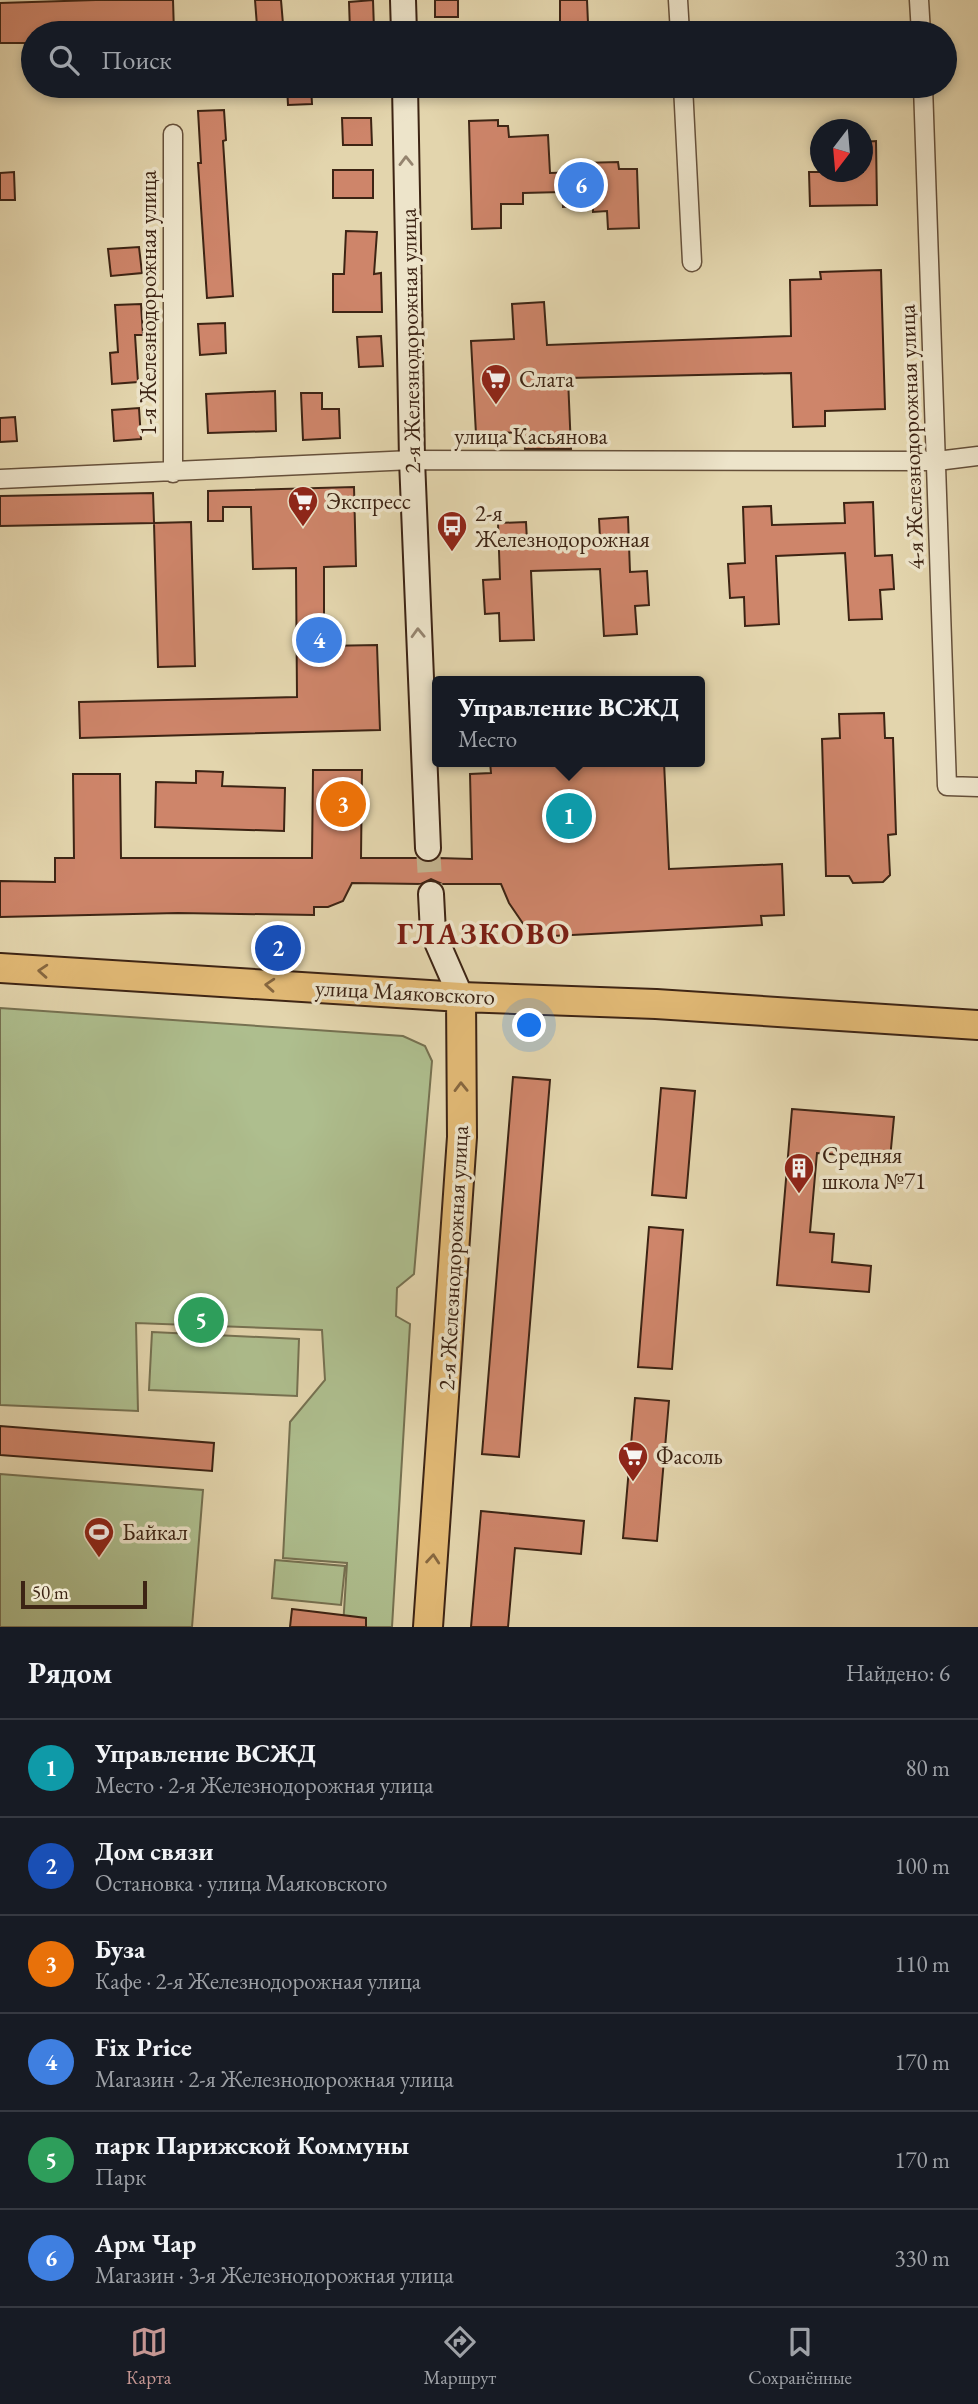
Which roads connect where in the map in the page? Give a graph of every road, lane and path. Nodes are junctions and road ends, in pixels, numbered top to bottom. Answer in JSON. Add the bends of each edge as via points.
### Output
{"nodes":[{"id":1,"x":403,"y":0,"type":"edge"},
{"id":2,"x":678,"y":0,"type":"edge"},
{"id":3,"x":919,"y":0,"type":"edge"},
{"id":4,"x":404,"y":21,"type":"edge"},
{"id":5,"x":679,"y":21,"type":"edge"},
{"id":6,"x":920,"y":21,"type":"edge"},
{"id":7,"x":405,"y":98,"type":"edge"},
{"id":8,"x":684,"y":98,"type":"edge"},
{"id":9,"x":922,"y":98,"type":"edge"},
{"id":10,"x":173,"y":134,"type":"dead end"},
{"id":11,"x":692,"y":262,"type":"dead end"},
{"id":12,"x":978,"y":456,"type":"edge"},
{"id":13,"x":412,"y":460,"type":"junction"},
{"id":14,"x":937,"y":461,"type":"junction"},
{"id":15,"x":173,"y":472,"type":"junction"},
{"id":16,"x":0,"y":479,"type":"edge"},
{"id":17,"x":978,"y":787,"type":"edge"},
{"id":18,"x":428,"y":848,"type":"tunnel mouth"},
{"id":19,"x":431,"y":894,"type":"tunnel mouth"},
{"id":20,"x":0,"y":968,"type":"edge"},
{"id":21,"x":461,"y":997,"type":"junction"},
{"id":22,"x":978,"y":1025,"type":"edge"},
{"id":23,"x":428,"y":1627,"type":"edge"}],
"edges":[{"from":1,"to":4,"type":"main road"},
{"from":2,"to":5,"type":"street"},
{"from":3,"to":6,"type":"street"},
{"from":13,"to":7,"type":"main road","name":"2-я Железнодорожная улица","one_way":true},
{"from":8,"to":11,"type":"street"},
{"from":9,"to":14,"type":"street","name":"4-я Железнодорожная улица"},
{"from":10,"to":15,"type":"street","name":"1-я Железнодорожная улица"},
{"from":12,"to":14,"type":"street","name":"улица Касьянова"},
{"from":13,"to":14,"type":"street","name":"улица Касьянова"},
{"from":13,"to":15,"type":"street","name":"улица Касьянова"},
{"from":18,"to":13,"type":"main road","name":"2-я Железнодорожная улица","one_way":true},
{"from":14,"to":17,"type":"street","name":"4-я Железнодорожная улица","via":[[947,786]]},
{"from":15,"to":16,"type":"street","name":"улица Касьянова"},
{"from":19,"to":21,"type":"main road","name":"2-я Железнодорожная улица","via":[[433,933]]},
{"from":21,"to":20,"type":"main road","name":"улица Маяковского","one_way":true},
{"from":21,"to":22,"type":"main road","name":"улица Маяковского","via":[[656,1004]]},
{"from":23,"to":21,"type":"main road","name":"2-я Железнодорожная улица","one_way":true,"via":[[462,1137]]}]}
